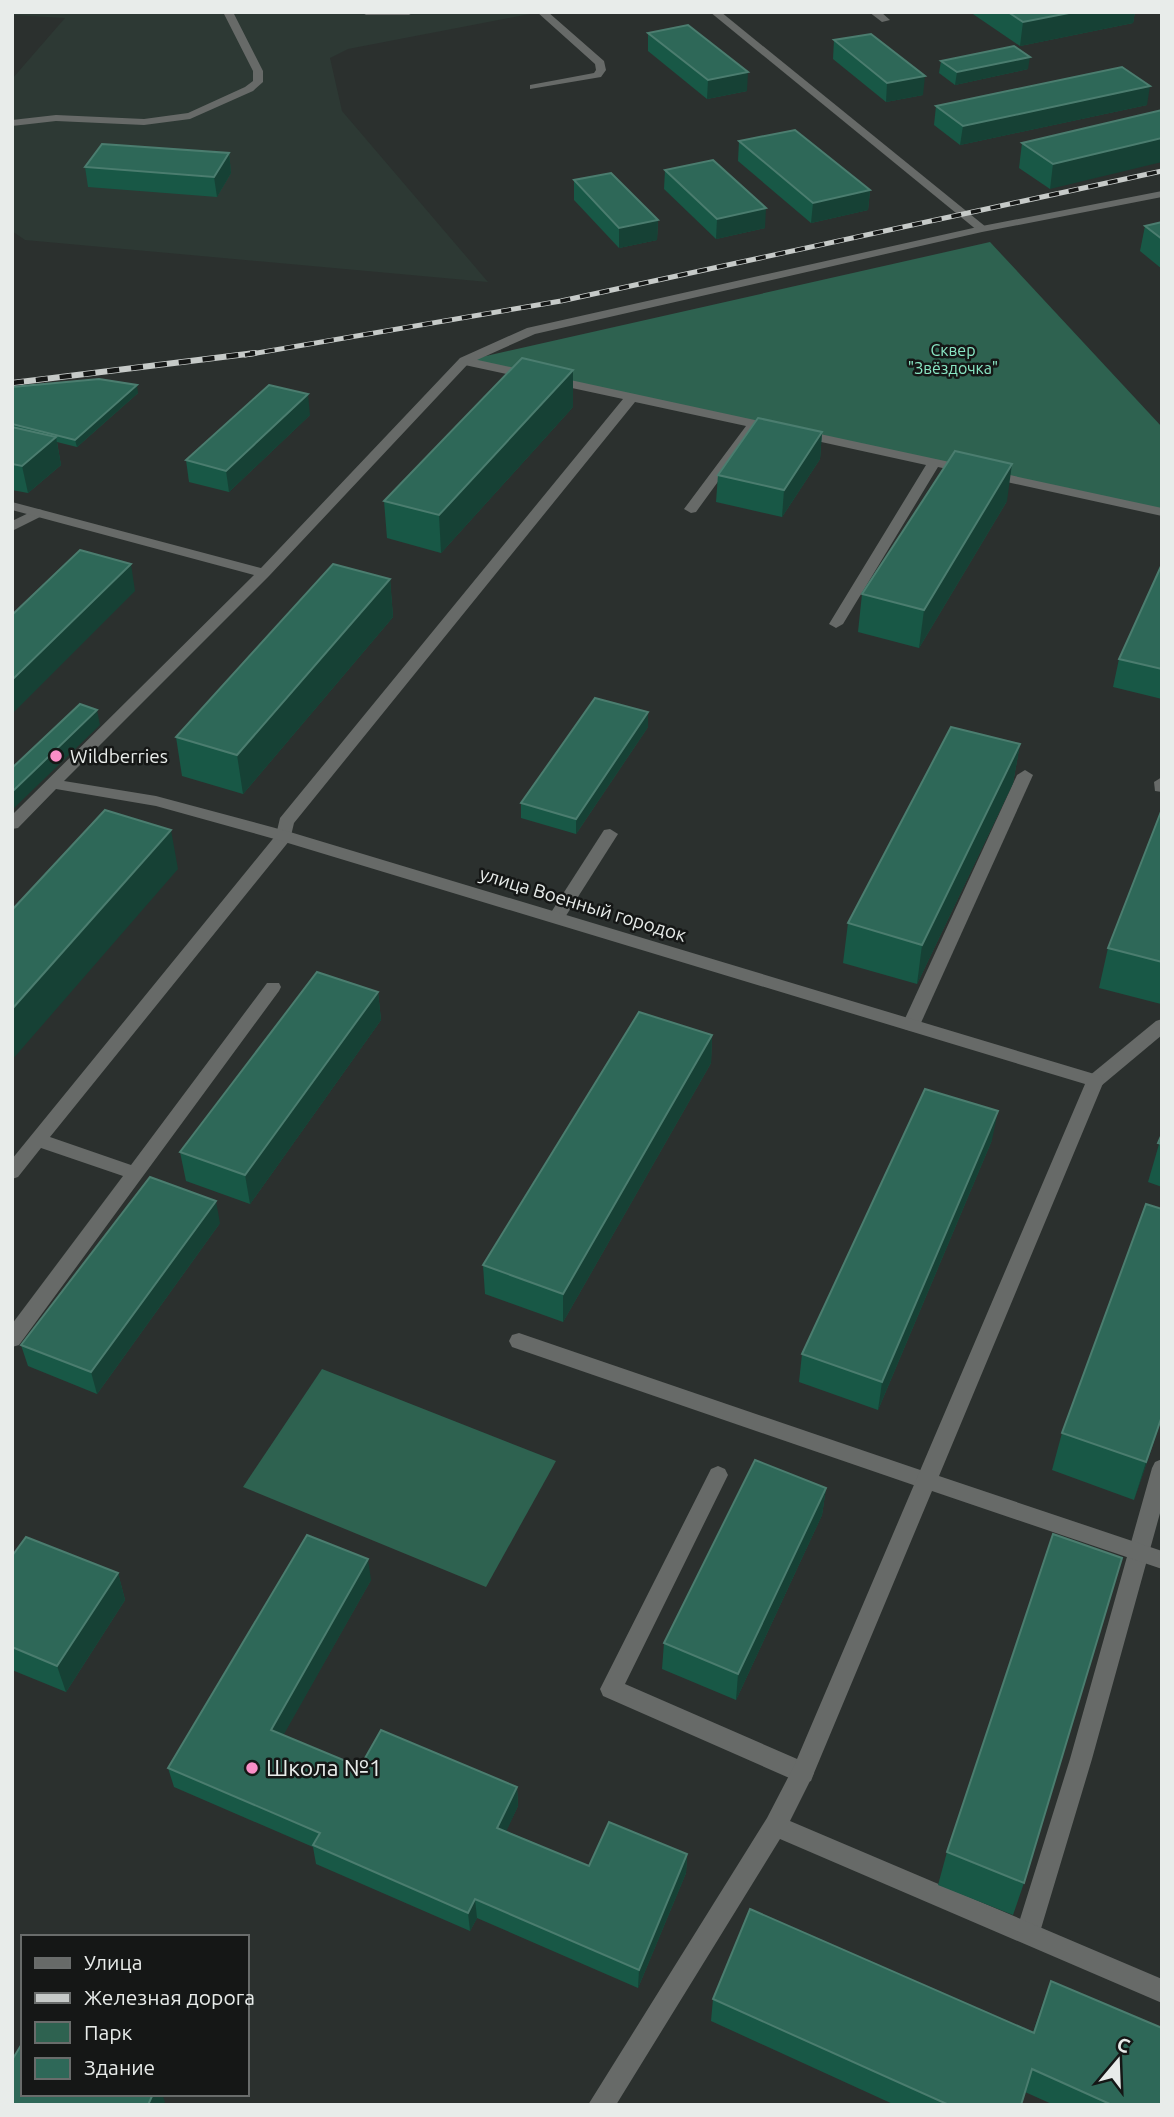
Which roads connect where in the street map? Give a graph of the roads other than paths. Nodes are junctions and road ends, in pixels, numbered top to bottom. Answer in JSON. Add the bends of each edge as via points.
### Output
{"nodes":[{"id":1,"x":228,"y":12,"type":"edge"},
{"id":2,"x":366,"y":12,"type":"edge"},
{"id":3,"x":409,"y":12,"type":"edge"},
{"id":4,"x":542,"y":12,"type":"edge"},
{"id":5,"x":715,"y":12,"type":"edge"},
{"id":6,"x":874,"y":12,"type":"edge"},
{"id":7,"x":885,"y":20,"type":"dead end"},
{"id":8,"x":534,"y":87,"type":"dead end"},
{"id":9,"x":12,"y":123,"type":"edge"},
{"id":10,"x":1162,"y":194,"type":"edge"},
{"id":11,"x":982,"y":229,"type":"junction"},
{"id":12,"x":464,"y":361,"type":"junction"},
{"id":13,"x":631,"y":398,"type":"junction"},
{"id":14,"x":754,"y":424,"type":"junction"},
{"id":15,"x":933,"y":464,"type":"junction"},
{"id":16,"x":12,"y":506,"type":"edge"},
{"id":17,"x":691,"y":509,"type":"dead end"},
{"id":18,"x":1162,"y":512,"type":"edge"},
{"id":19,"x":37,"y":513,"type":"junction"},
{"id":20,"x":12,"y":527,"type":"edge"},
{"id":21,"x":264,"y":573,"type":"junction"},
{"id":22,"x":836,"y":624,"type":"dead end"},
{"id":23,"x":1025,"y":775,"type":"dead end"},
{"id":24,"x":55,"y":784,"type":"junction"},
{"id":25,"x":12,"y":824,"type":"edge"},
{"id":26,"x":610,"y":834,"type":"dead end"},
{"id":27,"x":284,"y":836,"type":"junction"},
{"id":28,"x":556,"y":918,"type":"junction"},
{"id":29,"x":273,"y":987,"type":"dead end"},
{"id":30,"x":1162,"y":1025,"type":"edge"},
{"id":31,"x":911,"y":1026,"type":"junction"},
{"id":32,"x":1095,"y":1081,"type":"junction"},
{"id":33,"x":37,"y":1140,"type":"junction"},
{"id":34,"x":12,"y":1172,"type":"edge"},
{"id":35,"x":135,"y":1173,"type":"junction"},
{"id":36,"x":12,"y":1339,"type":"edge"},
{"id":37,"x":519,"y":1341,"type":"dead end"},
{"id":38,"x":1162,"y":1468,"type":"edge"},
{"id":39,"x":718,"y":1475,"type":"dead end"},
{"id":40,"x":925,"y":1480,"type":"junction"},
{"id":41,"x":1137,"y":1551,"type":"junction"},
{"id":42,"x":1162,"y":1560,"type":"edge"},
{"id":43,"x":803,"y":1773,"type":"junction"},
{"id":44,"x":775,"y":1826,"type":"junction"},
{"id":45,"x":1028,"y":1932,"type":"junction"},
{"id":46,"x":1162,"y":1991,"type":"edge"},
{"id":47,"x":601,"y":2105,"type":"edge"}],
"edges":[{"from":1,"to":9,"type":"street","via":[[258,71],[258,82],[249,89],[190,116],[168,120],[56,118]]},
{"from":2,"to":3,"type":"street"},
{"from":4,"to":8,"type":"street","via":[[600,63],[601,70],[597,75]]},
{"from":5,"to":11,"type":"street"},
{"from":6,"to":7,"type":"street"},
{"from":10,"to":11,"type":"street"},
{"from":11,"to":12,"type":"street","via":[[531,331]]},
{"from":12,"to":13,"type":"street"},
{"from":12,"to":21,"type":"street"},
{"from":13,"to":14,"type":"street"},
{"from":13,"to":27,"type":"street","via":[[286,822]]},
{"from":14,"to":15,"type":"street"},
{"from":14,"to":17,"type":"street"},
{"from":15,"to":18,"type":"street"},
{"from":15,"to":22,"type":"street"},
{"from":16,"to":19,"type":"street"},
{"from":19,"to":20,"type":"street"},
{"from":19,"to":21,"type":"street"},
{"from":21,"to":24,"type":"street"},
{"from":23,"to":31,"type":"street"},
{"from":24,"to":25,"type":"street"},
{"from":24,"to":27,"type":"street","name":"улица Военный городок","via":[[156,801]]},
{"from":26,"to":28,"type":"street"},
{"from":27,"to":28,"type":"street","name":"улица Военный городок"},
{"from":27,"to":33,"type":"street"},
{"from":28,"to":31,"type":"street","name":"улица Военный городок"},
{"from":29,"to":35,"type":"street"},
{"from":30,"to":32,"type":"street"},
{"from":31,"to":32,"type":"street","name":"улица Военный городок"},
{"from":32,"to":40,"type":"street"},
{"from":33,"to":34,"type":"street"},
{"from":33,"to":35,"type":"street"},
{"from":35,"to":36,"type":"street"},
{"from":37,"to":40,"type":"street"},
{"from":38,"to":41,"type":"street"},
{"from":39,"to":43,"type":"street","via":[[611,1689]]},
{"from":40,"to":41,"type":"street"},
{"from":40,"to":43,"type":"street"},
{"from":41,"to":42,"type":"street"},
{"from":41,"to":45,"type":"street"},
{"from":43,"to":44,"type":"street"},
{"from":44,"to":45,"type":"street"},
{"from":44,"to":47,"type":"street"},
{"from":45,"to":46,"type":"street"}]}
